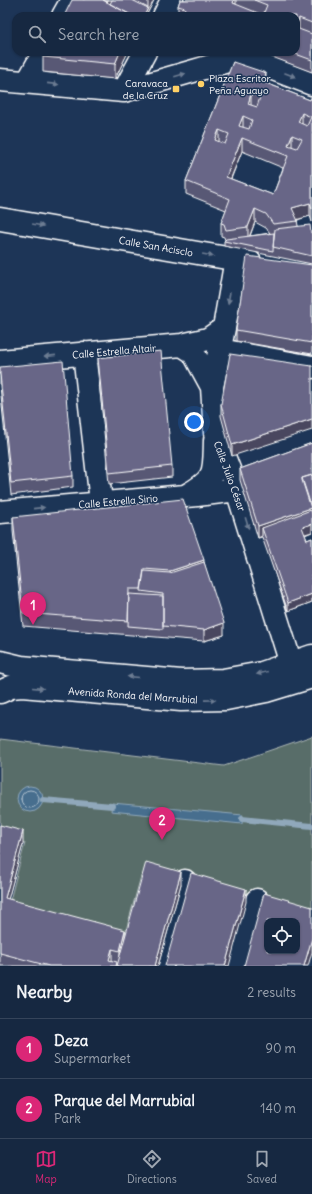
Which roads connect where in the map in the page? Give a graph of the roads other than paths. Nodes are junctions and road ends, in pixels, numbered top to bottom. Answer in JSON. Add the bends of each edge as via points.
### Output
{"nodes":[{"id":1,"x":72,"y":0,"type":"edge"},
{"id":2,"x":172,"y":0,"type":"edge"},
{"id":3,"x":66,"y":12,"type":"edge"},
{"id":4,"x":166,"y":12,"type":"edge"},
{"id":5,"x":42,"y":56,"type":"edge"},
{"id":6,"x":143,"y":56,"type":"edge"},
{"id":7,"x":0,"y":80,"type":"edge"},
{"id":8,"x":28,"y":81,"type":"junction"},
{"id":9,"x":312,"y":84,"type":"edge"},
{"id":10,"x":124,"y":91,"type":"junction"},
{"id":11,"x":0,"y":218,"type":"edge"},
{"id":12,"x":236,"y":259,"type":"junction"},
{"id":13,"x":266,"y":265,"type":"edge"},
{"id":14,"x":224,"y":328,"type":"junction"},
{"id":15,"x":182,"y":345,"type":"junction"},
{"id":16,"x":220,"y":350,"type":"junction"},
{"id":17,"x":84,"y":353,"type":"junction"},
{"id":18,"x":0,"y":361,"type":"edge"},
{"id":19,"x":312,"y":367,"type":"edge"},
{"id":20,"x":212,"y":387,"type":"junction"},
{"id":21,"x":215,"y":433,"type":"junction"},
{"id":22,"x":253,"y":467,"type":"edge"},
{"id":23,"x":234,"y":482,"type":"junction"},
{"id":24,"x":187,"y":496,"type":"junction"},
{"id":25,"x":101,"y":502,"type":"junction"},
{"id":26,"x":0,"y":512,"type":"edge"},
{"id":27,"x":312,"y":656,"type":"edge"},
{"id":28,"x":0,"y":662,"type":"edge"},
{"id":29,"x":291,"y":664,"type":"junction"},
{"id":30,"x":312,"y":677,"type":"edge"},
{"id":31,"x":0,"y":692,"type":"edge"},
{"id":32,"x":185,"y":881,"type":"dead end"},
{"id":33,"x":257,"y":900,"type":"dead end"},
{"id":34,"x":162,"y":966,"type":"edge"},
{"id":35,"x":239,"y":966,"type":"edge"}],
"edges":[{"from":1,"to":3,"type":"street"},
{"from":2,"to":4,"type":"street"},
{"from":5,"to":8,"type":"street"},
{"from":6,"to":10,"type":"street"},
{"from":7,"to":8,"type":"street"},
{"from":8,"to":10,"type":"street","one_way":true},
{"from":10,"to":9,"type":"street","one_way":true,"via":[[242,57]]},
{"from":11,"to":12,"type":"street","name":"Calle San Acisclo","one_way":true},
{"from":12,"to":13,"type":"street","name":"Calle San Acisclo"},
{"from":12,"to":14,"type":"street","name":"Calle Julio César","one_way":true},
{"from":14,"to":15,"type":"street","name":"Calle Estrella Altair","via":[[208,339]]},
{"from":14,"to":16,"type":"street","name":"Calle Julio César"},
{"from":15,"to":17,"type":"street","name":"Calle Estrella Altair"},
{"from":15,"to":20,"type":"street","via":[[193,352]]},
{"from":16,"to":19,"type":"street"},
{"from":16,"to":20,"type":"street","name":"Calle Julio César"},
{"from":17,"to":18,"type":"street","name":"Calle Estrella Altair","one_way":true},
{"from":17,"to":25,"type":"street"},
{"from":20,"to":21,"type":"street","name":"Calle Julio César"},
{"from":21,"to":23,"type":"street","name":"Calle Julio César"},
{"from":21,"to":24,"type":"street","via":[[212,477]]},
{"from":22,"to":23,"type":"street","name":"Calle Estrella Sirio"},
{"from":23,"to":24,"type":"street","name":"Calle Estrella Sirio"},
{"from":23,"to":29,"type":"street","name":"Calle Julio César","one_way":true},
{"from":24,"to":25,"type":"street","name":"Calle Estrella Sirio"},
{"from":26,"to":25,"type":"street","name":"Calle Estrella Sirio","one_way":true},
{"from":27,"to":29,"type":"street","name":"Avenida Ronda del Marrubial"},
{"from":29,"to":28,"type":"street","name":"Avenida Ronda del Marrubial","one_way":true,"via":[[262,673],[223,680],[181,681],[21,667]]},
{"from":31,"to":30,"type":"street","name":"Avenida Ronda del Marrubial","one_way":true,"via":[[22,686],[181,700],[226,699],[266,691]]},
{"from":32,"to":34,"type":"street"},
{"from":33,"to":35,"type":"street"}]}
